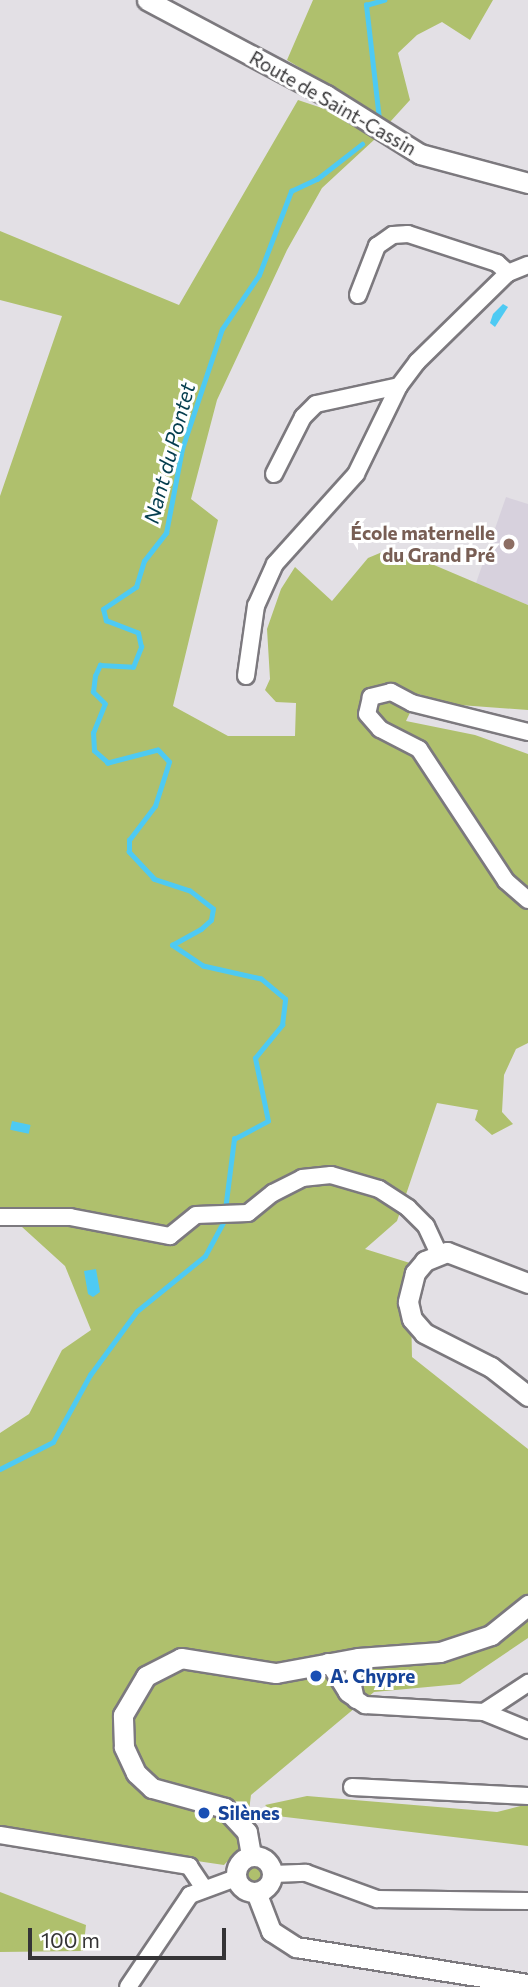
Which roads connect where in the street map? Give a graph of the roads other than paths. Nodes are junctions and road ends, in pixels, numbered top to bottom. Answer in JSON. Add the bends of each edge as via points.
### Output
{"nodes":[{"id":1,"x":147,"y":0,"type":"edge"},
{"id":2,"x":528,"y":183,"type":"edge"},
{"id":3,"x":528,"y":265,"type":"edge"},
{"id":4,"x":508,"y":273,"type":"junction"},
{"id":5,"x":358,"y":295,"type":"dead end"},
{"id":6,"x":399,"y":386,"type":"junction"},
{"id":7,"x":274,"y":474,"type":"dead end"},
{"id":8,"x":246,"y":676,"type":"dead end"},
{"id":9,"x":528,"y":732,"type":"edge"},
{"id":10,"x":528,"y":900,"type":"edge"},
{"id":11,"x":0,"y":1217,"type":"edge"},
{"id":12,"x":439,"y":1254,"type":"junction"},
{"id":13,"x":528,"y":1283,"type":"edge"},
{"id":14,"x":528,"y":1396,"type":"edge"},
{"id":15,"x":528,"y":1605,"type":"edge"},
{"id":16,"x":358,"y":1658,"type":"junction"},
{"id":17,"x":328,"y":1662,"type":"junction"},
{"id":18,"x":528,"y":1683,"type":"edge"},
{"id":19,"x":357,"y":1702,"type":"junction"},
{"id":20,"x":484,"y":1712,"type":"junction"},
{"id":21,"x":528,"y":1730,"type":"edge"},
{"id":22,"x":352,"y":1787,"type":"dead end"},
{"id":23,"x":528,"y":1796,"type":"edge"},
{"id":24,"x":0,"y":1835,"type":"edge"},
{"id":25,"x":251,"y":1855,"type":"junction"},
{"id":26,"x":273,"y":1874,"type":"junction"},
{"id":27,"x":236,"y":1878,"type":"junction"},
{"id":28,"x":203,"y":1886,"type":"junction"},
{"id":29,"x":256,"y":1892,"type":"junction"},
{"id":30,"x":528,"y":1900,"type":"edge"},
{"id":31,"x":528,"y":1984,"type":"edge"},
{"id":32,"x":128,"y":1987,"type":"edge"}],
"edges":[{"from":1,"to":2,"type":"street","name":"Route de Saint-Cassin","via":[[326,95],[420,155]]},
{"from":3,"to":4,"type":"street"},
{"from":4,"to":5,"type":"street","via":[[497,263],[421,238],[393,235],[377,246]]},
{"from":4,"to":6,"type":"street","via":[[438,339]]},
{"from":6,"to":7,"type":"street","via":[[316,404],[303,417]]},
{"from":6,"to":8,"type":"street","via":[[356,474],[270,572],[256,606]]},
{"from":9,"to":10,"type":"street","via":[[412,703],[391,692],[371,697],[367,714],[380,730],[419,749],[506,881]]},
{"from":11,"to":12,"type":"street","via":[[70,1217],[159,1237],[180,1231],[196,1215],[248,1213],[302,1178],[351,1177],[408,1208],[426,1226]]},
{"from":12,"to":13,"type":"street","via":[[455,1252]]},
{"from":12,"to":14,"type":"street","via":[[425,1261],[409,1286],[412,1320],[424,1333],[491,1367]]},
{"from":15,"to":16,"type":"street","via":[[502,1628],[466,1646]]},
{"from":16,"to":17,"type":"street"},
{"from":16,"to":19,"type":"street","via":[[352,1681]]},
{"from":17,"to":19,"type":"street","via":[[346,1693]]},
{"from":17,"to":25,"type":"street","via":[[263,1674],[211,1659],[181,1658],[145,1676],[128,1700],[121,1732],[136,1773],[152,1787],[225,1808],[247,1832]]},
{"from":18,"to":20,"type":"street"},
{"from":19,"to":20,"type":"street"},
{"from":20,"to":21,"type":"street"},
{"from":22,"to":23,"type":"street"},
{"from":24,"to":28,"type":"street","via":[[189,1866]]},
{"from":25,"to":26,"type":"street","via":[[267,1860]]},
{"from":25,"to":27,"type":"street","via":[[237,1866]]},
{"from":26,"to":29,"type":"street","via":[[266,1888]]},
{"from":26,"to":30,"type":"street","via":[[306,1873],[377,1899]]},
{"from":27,"to":28,"type":"street"},
{"from":27,"to":29,"type":"street","via":[[242,1887]]},
{"from":28,"to":32,"type":"street","via":[[190,1895]]},
{"from":29,"to":31,"type":"street","via":[[271,1931],[296,1947]]}]}
